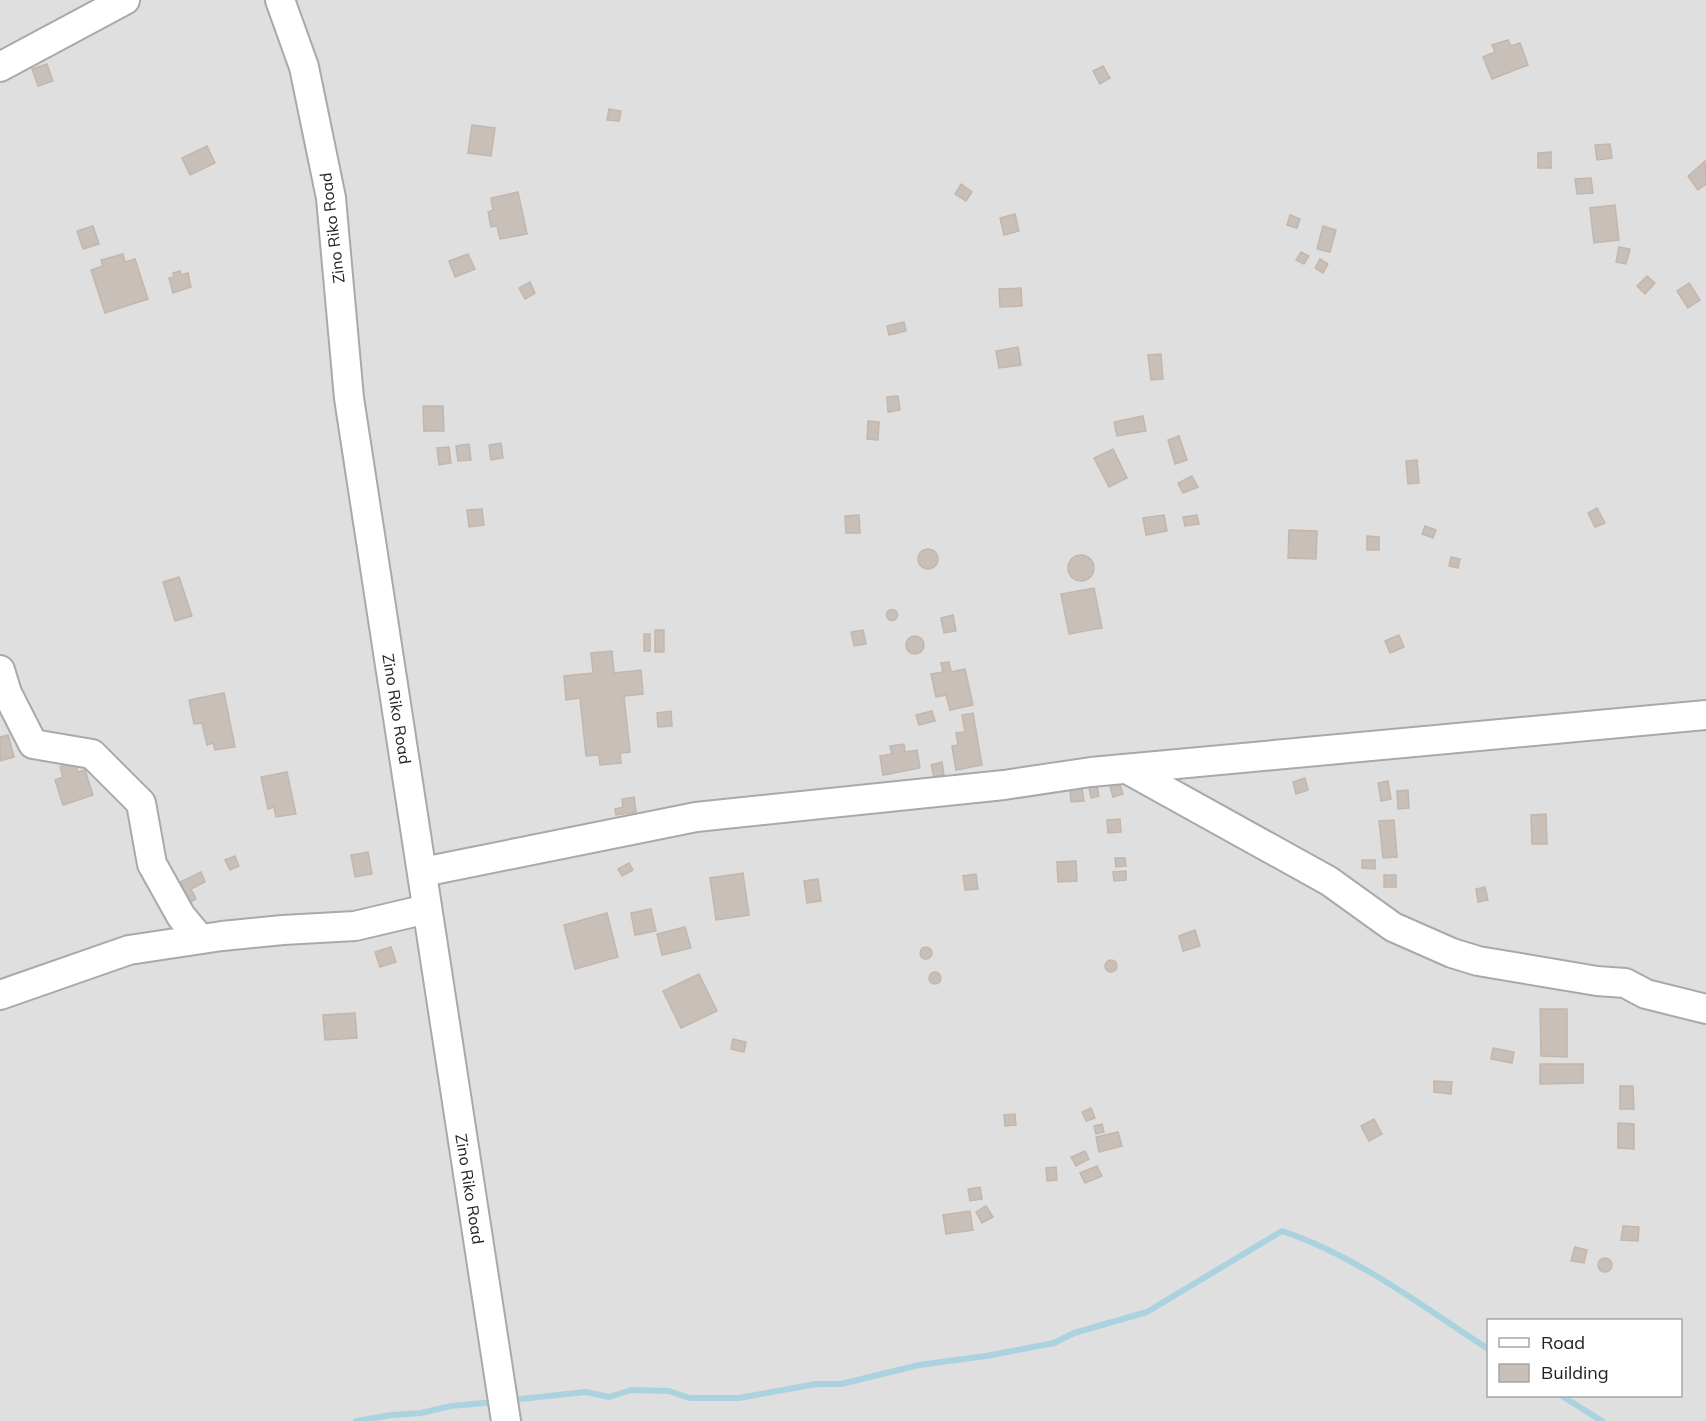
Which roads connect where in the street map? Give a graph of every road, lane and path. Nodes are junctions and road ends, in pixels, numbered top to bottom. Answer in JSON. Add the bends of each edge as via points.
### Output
{"nodes":[{"id":1,"x":125,"y":0,"type":"edge"},
{"id":2,"x":280,"y":0,"type":"edge"},
{"id":3,"x":0,"y":67,"type":"edge"},
{"id":4,"x":0,"y":670,"type":"edge"},
{"id":5,"x":1706,"y":715,"type":"edge"},
{"id":6,"x":1127,"y":770,"type":"junction"},
{"id":7,"x":423,"y":872,"type":"junction"},
{"id":8,"x":427,"y":909,"type":"junction"},
{"id":9,"x":200,"y":939,"type":"junction"},
{"id":10,"x":0,"y":995,"type":"edge"},
{"id":11,"x":1706,"y":1009,"type":"edge"},
{"id":12,"x":506,"y":1421,"type":"edge"}],
"edges":[{"from":1,"to":3,"type":"street"},
{"from":2,"to":7,"type":"street","name":"Zino Riko Road","via":[[304,67],[331,198],[349,398]]},
{"from":4,"to":9,"type":"street","via":[[33,744],[92,754],[141,803],[152,864],[181,916]]},
{"from":5,"to":6,"type":"street"},
{"from":6,"to":7,"type":"street","via":[[696,817]]},
{"from":6,"to":11,"type":"street","via":[[1329,881],[1393,927],[1452,952],[1478,961],[1625,983],[1646,994]]},
{"from":7,"to":8,"type":"street","name":"Zino Riko Road"},
{"from":8,"to":9,"type":"street","via":[[354,926]]},
{"from":8,"to":12,"type":"street","name":"Zino Riko Road"},
{"from":9,"to":10,"type":"street","via":[[129,950]]}]}
